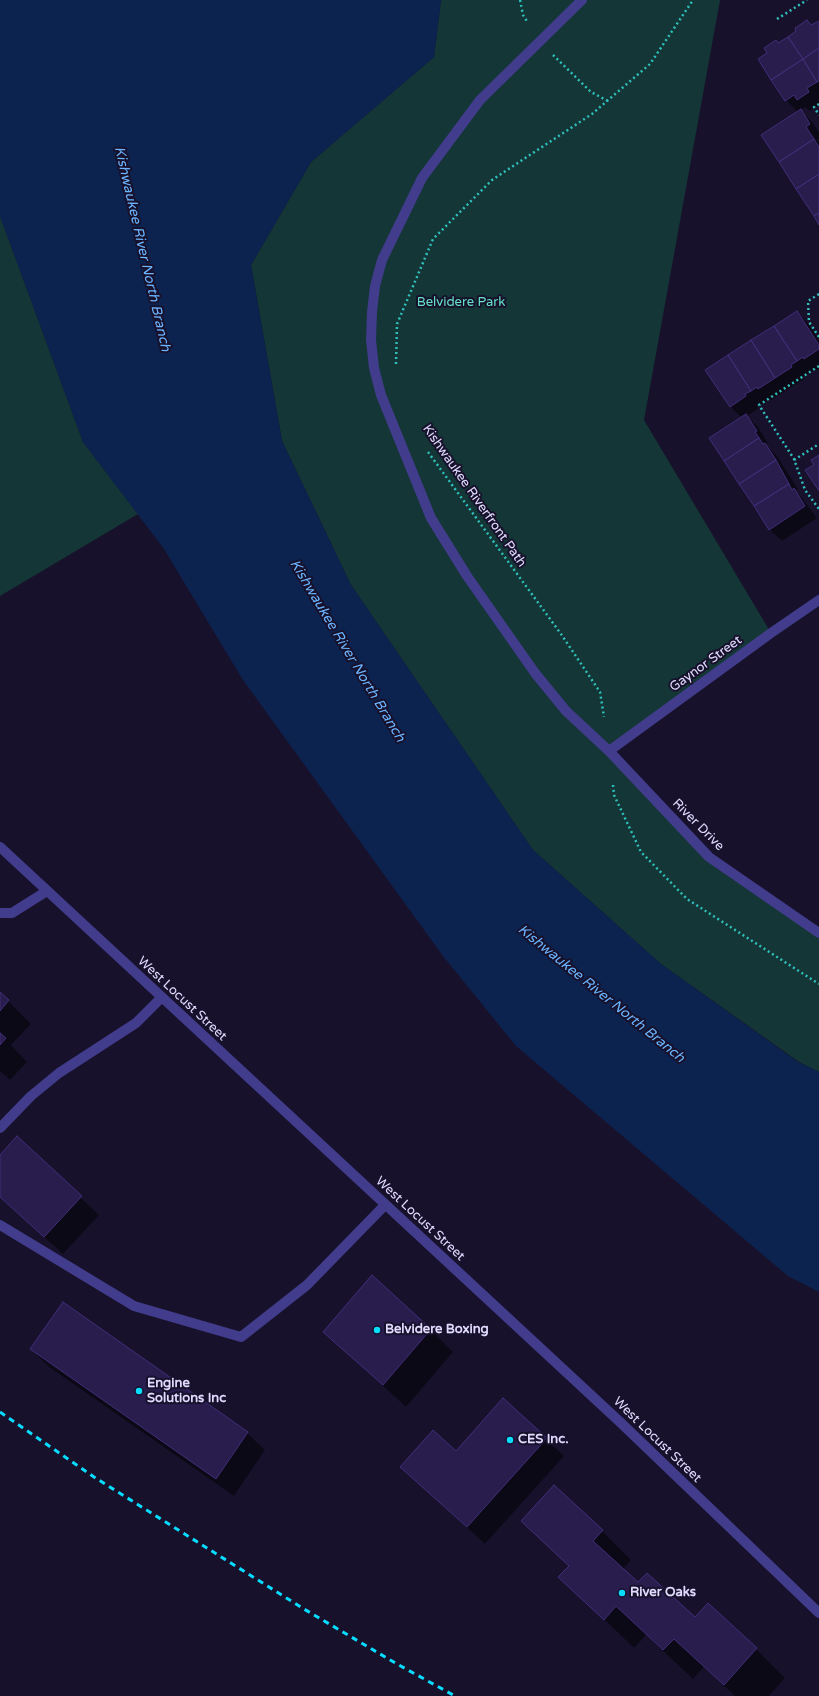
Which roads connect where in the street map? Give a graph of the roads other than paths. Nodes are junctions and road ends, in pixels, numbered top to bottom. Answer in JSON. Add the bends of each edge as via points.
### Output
{"nodes":[{"id":1,"x":582,"y":0,"type":"edge"},
{"id":2,"x":819,"y":600,"type":"edge"},
{"id":3,"x":808,"y":607,"type":"junction"},
{"id":4,"x":819,"y":608,"type":"edge"},
{"id":5,"x":609,"y":751,"type":"junction"},
{"id":6,"x":0,"y":847,"type":"edge"},
{"id":7,"x":47,"y":890,"type":"junction"},
{"id":8,"x":0,"y":913,"type":"edge"},
{"id":9,"x":819,"y":933,"type":"edge"},
{"id":10,"x":162,"y":997,"type":"junction"},
{"id":11,"x":0,"y":1128,"type":"edge"},
{"id":12,"x":385,"y":1205,"type":"junction"},
{"id":13,"x":0,"y":1225,"type":"edge"},
{"id":14,"x":819,"y":1613,"type":"edge"}],
"edges":[{"from":1,"to":5,"type":"street","name":"River Drive","via":[[480,100],[422,178],[382,260],[375,286],[371,340],[374,368],[381,395],[431,518],[467,576],[535,672],[566,711]]},
{"from":2,"to":3,"type":"street","name":"Gaynor Street"},
{"from":3,"to":4,"type":"street"},
{"from":3,"to":5,"type":"street","name":"Gaynor Street"},
{"from":5,"to":9,"type":"street","name":"River Drive","via":[[709,857]]},
{"from":6,"to":7,"type":"street","name":"West Locust Street"},
{"from":7,"to":8,"type":"street","via":[[12,913]]},
{"from":7,"to":10,"type":"street","name":"West Locust Street"},
{"from":10,"to":11,"type":"street","via":[[136,1023],[59,1073]]},
{"from":10,"to":12,"type":"street","name":"West Locust Street"},
{"from":12,"to":13,"type":"street","via":[[307,1285],[241,1337],[134,1306]]},
{"from":12,"to":14,"type":"street","name":"West Locust Street","via":[[620,1422]]}]}
